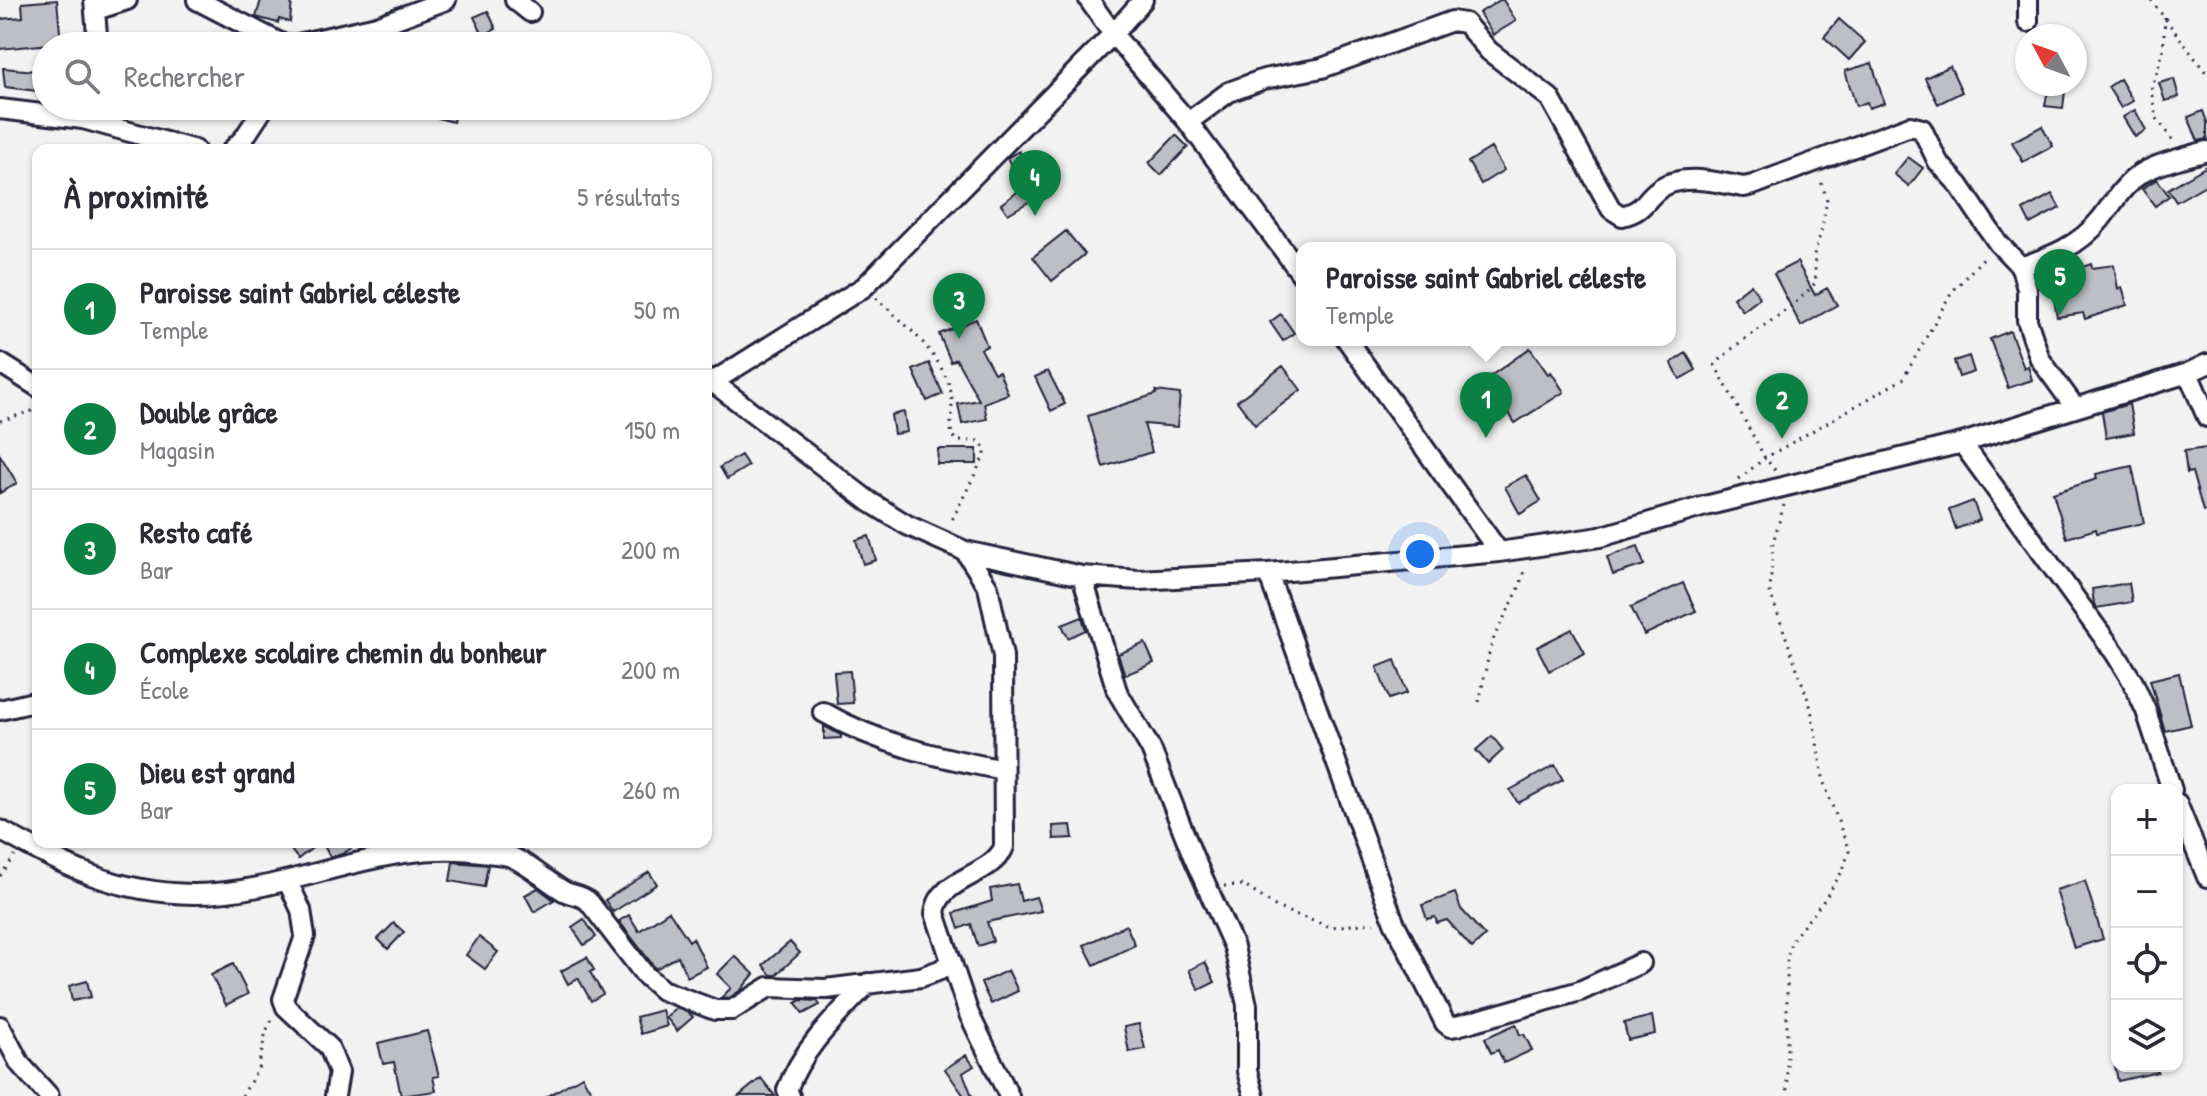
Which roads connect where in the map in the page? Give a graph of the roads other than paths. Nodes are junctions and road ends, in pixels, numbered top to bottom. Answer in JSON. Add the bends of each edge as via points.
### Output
{"nodes":[{"id":1,"x":127,"y":0,"type":"edge"},
{"id":2,"x":197,"y":0,"type":"edge"},
{"id":3,"x":446,"y":0,"type":"edge"},
{"id":4,"x":1089,"y":0,"type":"edge"},
{"id":5,"x":1143,"y":0,"type":"edge"},
{"id":6,"x":2028,"y":0,"type":"edge"},
{"id":7,"x":95,"y":5,"type":"edge"},
{"id":8,"x":2028,"y":22,"type":"dead end"},
{"id":9,"x":97,"y":32,"type":"edge"},
{"id":10,"x":260,"y":32,"type":"edge"},
{"id":11,"x":350,"y":32,"type":"edge"},
{"id":12,"x":1113,"y":34,"type":"junction"},
{"id":13,"x":0,"y":109,"type":"edge"},
{"id":14,"x":32,"y":111,"type":"edge"},
{"id":15,"x":106,"y":120,"type":"edge"},
{"id":16,"x":256,"y":120,"type":"edge"},
{"id":17,"x":1188,"y":122,"type":"junction"},
{"id":18,"x":177,"y":144,"type":"edge"},
{"id":19,"x":238,"y":144,"type":"edge"},
{"id":20,"x":2207,"y":151,"type":"edge"},
{"id":21,"x":1296,"y":267,"type":"edge"},
{"id":22,"x":2021,"y":267,"type":"junction"},
{"id":23,"x":1351,"y":346,"type":"edge"},
{"id":24,"x":0,"y":363,"type":"edge"},
{"id":25,"x":2207,"y":364,"type":"edge"},
{"id":26,"x":2188,"y":373,"type":"junction"},
{"id":27,"x":712,"y":380,"type":"edge"},
{"id":28,"x":32,"y":383,"type":"edge"},
{"id":29,"x":712,"y":385,"type":"edge"},
{"id":30,"x":2074,"y":406,"type":"junction"},
{"id":31,"x":2207,"y":417,"type":"edge"},
{"id":32,"x":1962,"y":443,"type":"junction"},
{"id":33,"x":965,"y":551,"type":"junction"},
{"id":34,"x":1499,"y":552,"type":"junction"},
{"id":35,"x":1268,"y":573,"type":"junction"},
{"id":36,"x":1082,"y":576,"type":"junction"},
{"id":37,"x":32,"y":702,"type":"edge"},
{"id":38,"x":0,"y":710,"type":"edge"},
{"id":39,"x":823,"y":712,"type":"dead end"},
{"id":40,"x":1003,"y":770,"type":"junction"},
{"id":41,"x":2170,"y":784,"type":"edge"},
{"id":42,"x":2183,"y":818,"type":"edge"},
{"id":43,"x":0,"y":830,"type":"edge"},
{"id":44,"x":32,"y":847,"type":"edge"},
{"id":45,"x":34,"y":848,"type":"edge"},
{"id":46,"x":418,"y":848,"type":"edge"},
{"id":47,"x":457,"y":848,"type":"edge"},
{"id":48,"x":2207,"y":877,"type":"edge"},
{"id":49,"x":288,"y":882,"type":"junction"},
{"id":50,"x":952,"y":962,"type":"junction"},
{"id":51,"x":1641,"y":963,"type":"dead end"},
{"id":52,"x":868,"y":983,"type":"junction"},
{"id":53,"x":0,"y":1026,"type":"edge"},
{"id":54,"x":49,"y":1096,"type":"edge"},
{"id":55,"x":335,"y":1096,"type":"edge"},
{"id":56,"x":790,"y":1096,"type":"edge"},
{"id":57,"x":1009,"y":1096,"type":"edge"},
{"id":58,"x":1254,"y":1096,"type":"edge"}],
"edges":[{"from":1,"to":7,"type":"street"},
{"from":2,"to":10,"type":"street"},
{"from":3,"to":11,"type":"street"},
{"from":4,"to":12,"type":"street"},
{"from":5,"to":12,"type":"street"},
{"from":6,"to":8,"type":"street"},
{"from":7,"to":9,"type":"street"},
{"from":12,"to":17,"type":"street"},
{"from":12,"to":27,"type":"street","via":[[864,287]]},
{"from":13,"to":14,"type":"street"},
{"from":15,"to":18,"type":"street"},
{"from":16,"to":19,"type":"street"},
{"from":17,"to":21,"type":"street"},
{"from":17,"to":22,"type":"street","via":[[1229,92],[1264,79],[1322,68],[1452,21],[1465,23],[1489,51],[1550,98],[1611,209],[1622,216],[1637,212],[1661,188],[1683,179],[1744,187],[1917,126],[1938,162]]},
{"from":20,"to":22,"type":"street","via":[[2140,174],[2080,241]]},
{"from":22,"to":30,"type":"street","via":[[2027,320],[2040,359]]},
{"from":23,"to":34,"type":"street"},
{"from":24,"to":28,"type":"street"},
{"from":25,"to":26,"type":"street"},
{"from":26,"to":30,"type":"street"},
{"from":26,"to":31,"type":"street"},
{"from":29,"to":33,"type":"street","via":[[870,502]]},
{"from":30,"to":32,"type":"street"},
{"from":32,"to":34,"type":"street","via":[[1600,537]]},
{"from":32,"to":41,"type":"street","via":[[2121,662],[2151,725]]},
{"from":33,"to":36,"type":"street"},
{"from":33,"to":40,"type":"street","via":[[988,587],[1003,656]]},
{"from":34,"to":35,"type":"street"},
{"from":35,"to":36,"type":"street","via":[[1139,580]]},
{"from":35,"to":51,"type":"street","via":[[1394,922],[1445,1023],[1450,1027],[1580,991]]},
{"from":36,"to":58,"type":"street","via":[[1117,691],[1151,749],[1234,947],[1247,1005],[1247,1071]]},
{"from":37,"to":38,"type":"street"},
{"from":39,"to":40,"type":"street","via":[[856,731],[898,745]]},
{"from":40,"to":50,"type":"street","via":[[1001,854],[936,903]]},
{"from":42,"to":48,"type":"street"},
{"from":43,"to":44,"type":"street"},
{"from":45,"to":49,"type":"street","via":[[78,871],[141,890],[210,893]]},
{"from":46,"to":49,"type":"street"},
{"from":47,"to":52,"type":"street","via":[[511,857],[565,893],[584,897],[662,990],[715,1010],[732,1010],[769,987],[826,989]]},
{"from":49,"to":55,"type":"street","via":[[305,936],[283,999],[329,1047],[339,1072]]},
{"from":50,"to":52,"type":"street","via":[[921,977]]},
{"from":50,"to":57,"type":"street","via":[[969,1014]]},
{"from":52,"to":56,"type":"street","via":[[795,1068],[787,1090]]},
{"from":53,"to":54,"type":"street","via":[[20,1064]]}]}
